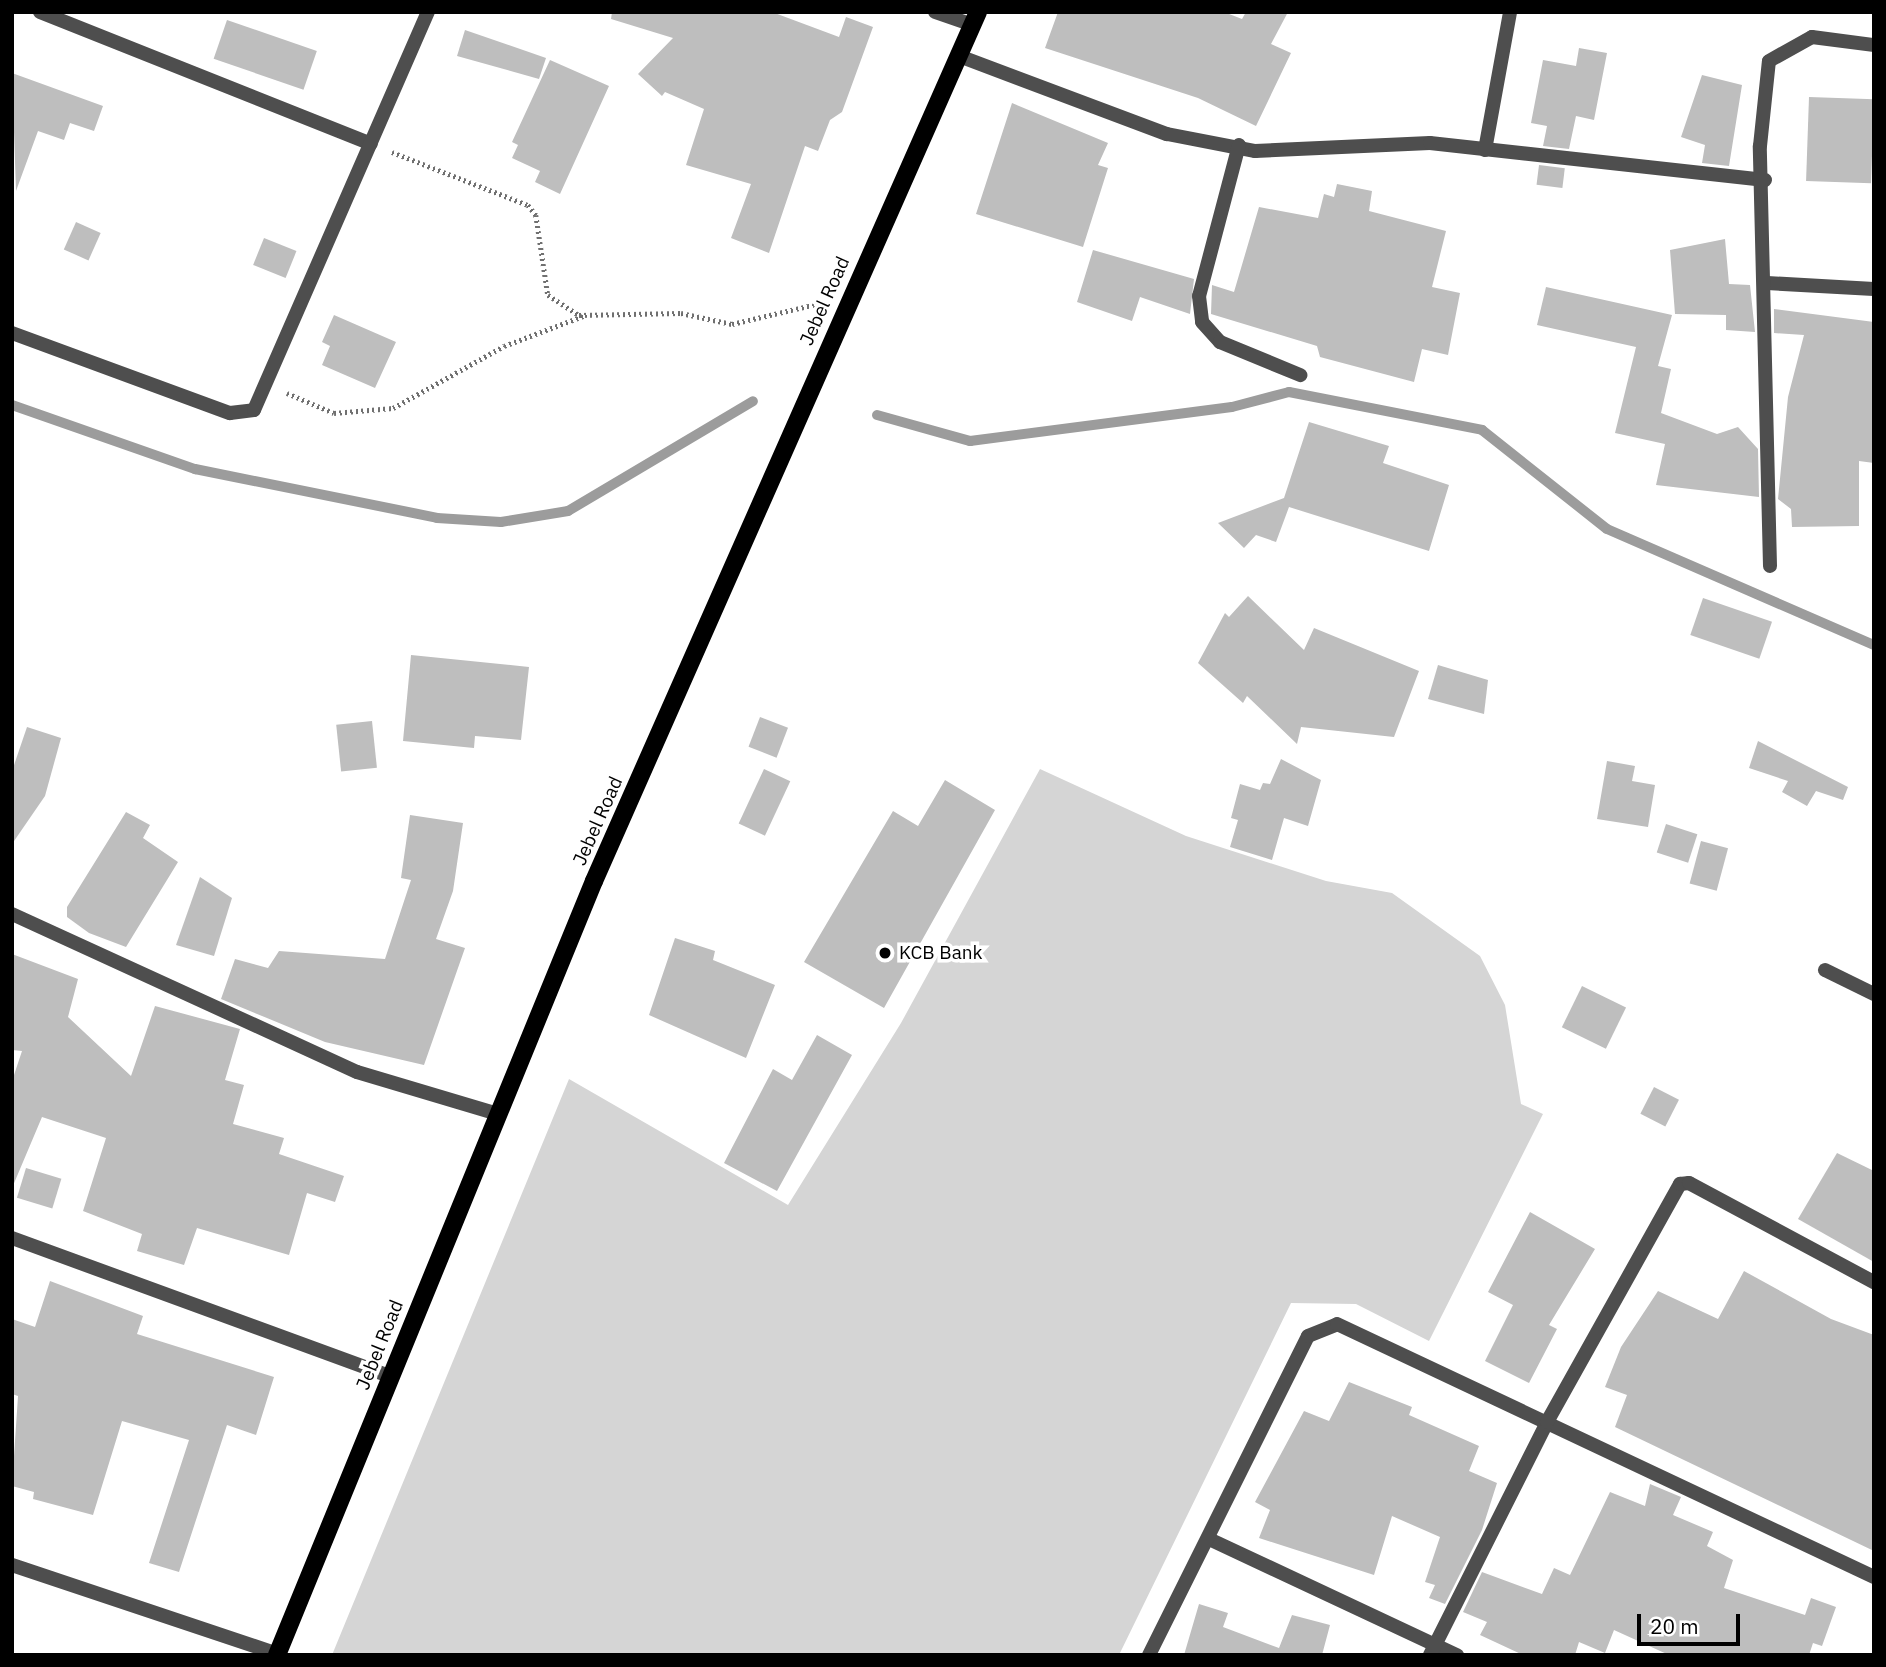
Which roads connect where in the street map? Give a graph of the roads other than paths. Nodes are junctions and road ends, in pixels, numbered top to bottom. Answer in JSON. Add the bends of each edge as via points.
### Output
{"nodes":[{"id":1,"x":40,"y":12,"type":"edge"},
{"id":2,"x":428,"y":12,"type":"edge"},
{"id":3,"x":936,"y":12,"type":"edge"},
{"id":4,"x":1510,"y":12,"type":"edge"},
{"id":5,"x":975,"y":19,"type":"edge"},
{"id":6,"x":1874,"y":45,"type":"edge"},
{"id":7,"x":959,"y":56,"type":"junction"},
{"id":8,"x":371,"y":144,"type":"junction"},
{"id":9,"x":1240,"y":145,"type":"junction"},
{"id":10,"x":1485,"y":150,"type":"junction"},
{"id":11,"x":1765,"y":180,"type":"junction"},
{"id":12,"x":1767,"y":283,"type":"junction"},
{"id":13,"x":1874,"y":289,"type":"edge"},
{"id":14,"x":12,"y":333,"type":"edge"},
{"id":15,"x":1300,"y":374,"type":"dead end"},
{"id":16,"x":1770,"y":566,"type":"dead end"},
{"id":17,"x":12,"y":914,"type":"edge"},
{"id":18,"x":1825,"y":970,"type":"dead end"},
{"id":19,"x":1874,"y":995,"type":"edge"},
{"id":20,"x":498,"y":1114,"type":"junction"},
{"id":21,"x":12,"y":1238,"type":"edge"},
{"id":22,"x":1874,"y":1282,"type":"edge"},
{"id":23,"x":390,"y":1376,"type":"junction"},
{"id":24,"x":1547,"y":1422,"type":"junction"},
{"id":25,"x":1209,"y":1539,"type":"junction"},
{"id":26,"x":12,"y":1565,"type":"edge"},
{"id":27,"x":1874,"y":1577,"type":"edge"},
{"id":28,"x":1433,"y":1649,"type":"edge"},
{"id":29,"x":277,"y":1655,"type":"edge"},
{"id":30,"x":1149,"y":1655,"type":"edge"},
{"id":31,"x":1457,"y":1655,"type":"edge"}],
"edges":[{"from":1,"to":8,"type":"street"},
{"from":2,"to":8,"type":"street"},
{"from":3,"to":5,"type":"street"},
{"from":4,"to":10,"type":"street"},
{"from":5,"to":7,"type":"main road","name":"Jebel Road"},
{"from":6,"to":11,"type":"street","via":[[1812,37],[1769,61],[1759,146]]},
{"from":7,"to":9,"type":"street","via":[[1167,134]]},
{"from":7,"to":20,"type":"main road","name":"Jebel Road","via":[[851,295]]},
{"from":8,"to":14,"type":"street","via":[[254,410],[230,413]]},
{"from":9,"to":10,"type":"street","via":[[1255,151],[1430,143]]},
{"from":9,"to":15,"type":"street","via":[[1199,296],[1202,322],[1220,342]]},
{"from":10,"to":11,"type":"street"},
{"from":11,"to":12,"type":"street"},
{"from":12,"to":13,"type":"street"},
{"from":12,"to":16,"type":"street"},
{"from":17,"to":20,"type":"street","via":[[357,1072]]},
{"from":18,"to":19,"type":"street"},
{"from":20,"to":23,"type":"main road","name":"Jebel Road"},
{"from":21,"to":23,"type":"street"},
{"from":22,"to":24,"type":"street","via":[[1689,1183],[1680,1184]]},
{"from":23,"to":29,"type":"main road","name":"Jebel Road"},
{"from":24,"to":25,"type":"street","via":[[1359,1331],[1323,1326],[1308,1336]]},
{"from":24,"to":27,"type":"street"},
{"from":24,"to":28,"type":"street"},
{"from":25,"to":28,"type":"street"},
{"from":25,"to":30,"type":"street"},
{"from":26,"to":29,"type":"street"},
{"from":28,"to":31,"type":"street"}]}
